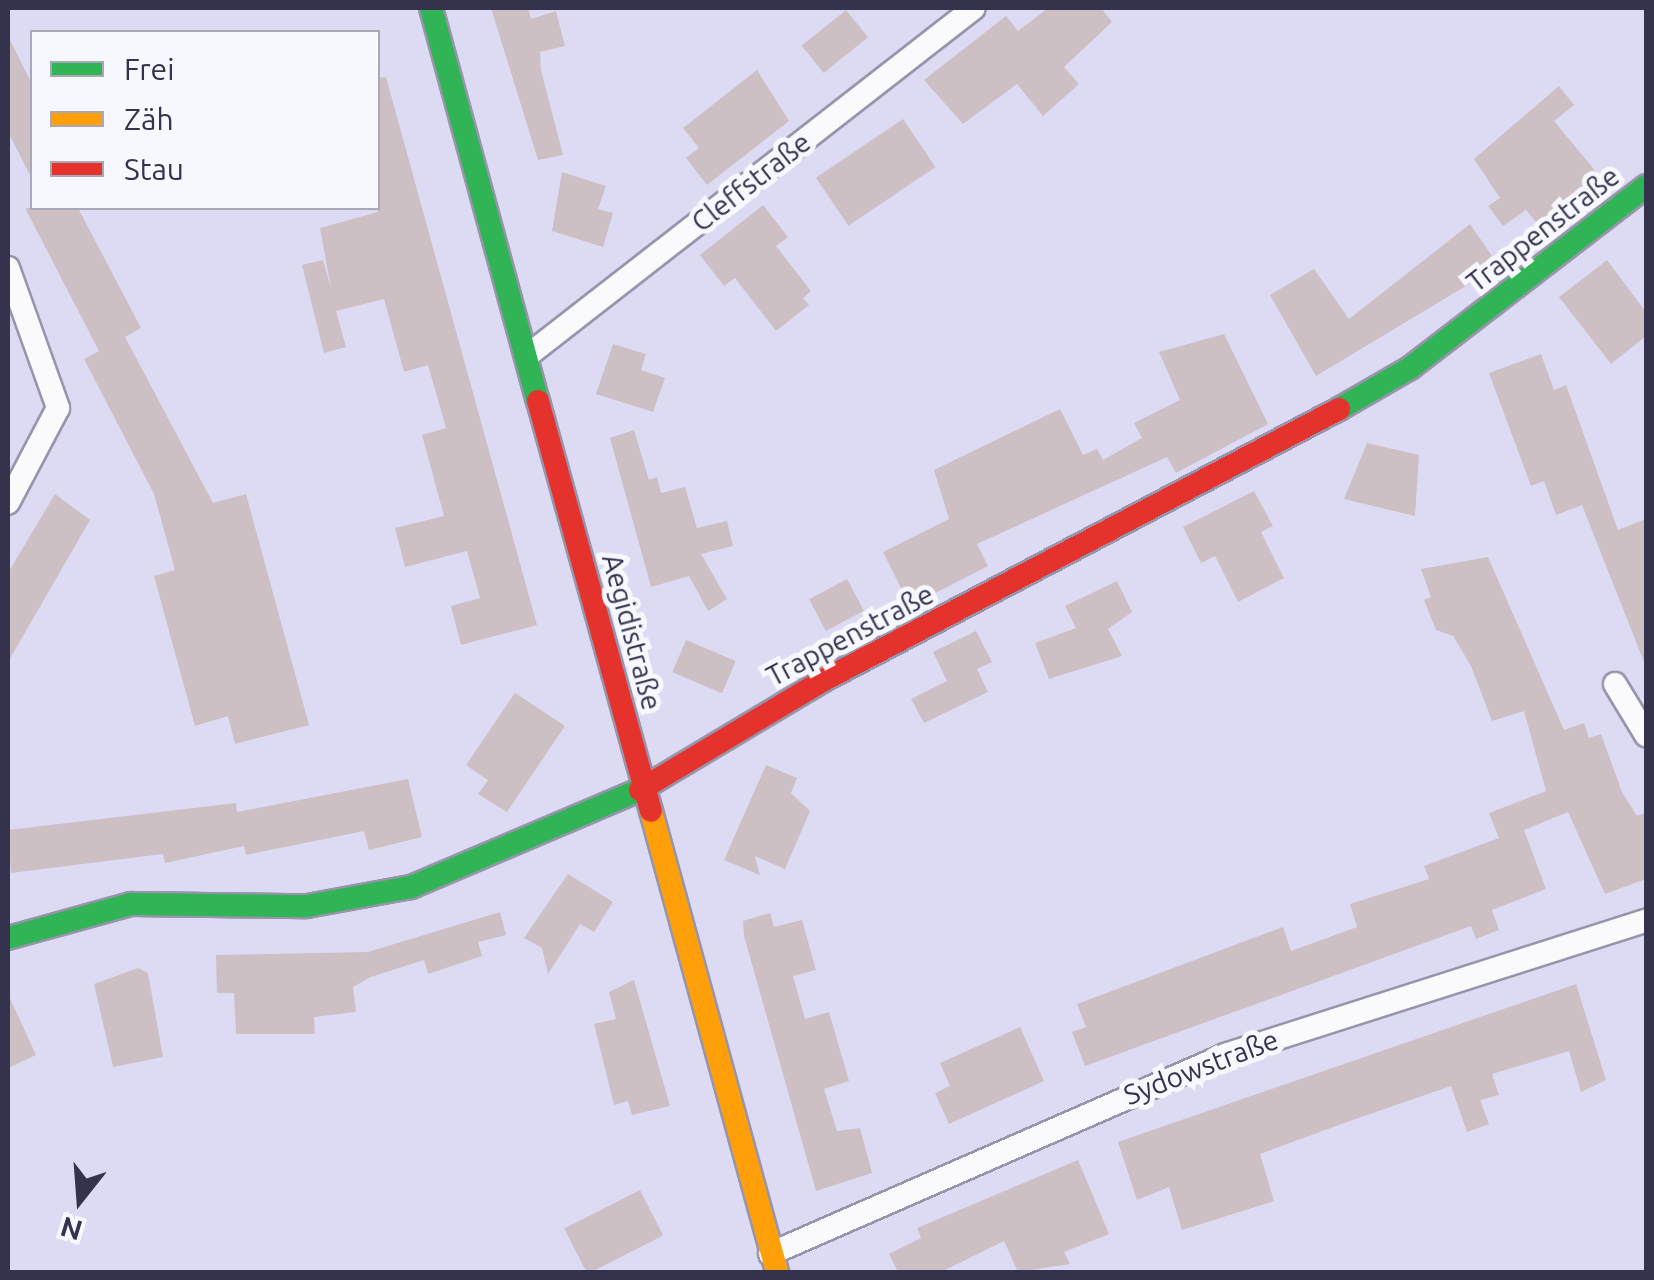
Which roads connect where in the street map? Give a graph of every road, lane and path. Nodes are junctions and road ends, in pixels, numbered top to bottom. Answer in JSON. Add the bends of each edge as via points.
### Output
{"nodes":[{"id":1,"x":431,"y":8,"type":"edge"},
{"id":2,"x":974,"y":8,"type":"edge"},
{"id":3,"x":1646,"y":186,"type":"edge"},
{"id":4,"x":8,"y":268,"type":"edge"},
{"id":5,"x":527,"y":356,"type":"junction"},
{"id":6,"x":8,"y":503,"type":"edge"},
{"id":7,"x":1614,"y":684,"type":"dead end"},
{"id":8,"x":1646,"y":735,"type":"edge"},
{"id":9,"x":643,"y":790,"type":"junction"},
{"id":10,"x":1646,"y":921,"type":"edge"},
{"id":11,"x":8,"y":938,"type":"edge"},
{"id":12,"x":772,"y":1267,"type":"edge"}],
"edges":[{"from":1,"to":5,"type":"street","name":"Aegidistraße"},
{"from":2,"to":5,"type":"street","name":"Cleffstraße"},
{"from":3,"to":9,"type":"street","name":"Trappenstraße","via":[[1410,368],[1216,480],[824,680]]},
{"from":4,"to":6,"type":"street","via":[[58,408]]},
{"from":5,"to":9,"type":"street","name":"Aegidistraße"},
{"from":7,"to":8,"type":"street"},
{"from":9,"to":11,"type":"street","name":"Trappenstraße","via":[[411,887],[307,906],[131,904]]},
{"from":9,"to":12,"type":"street","name":"Aegidistraße"},
{"from":10,"to":12,"type":"street","name":"Sydowstraße","via":[[1225,1055]]}]}
